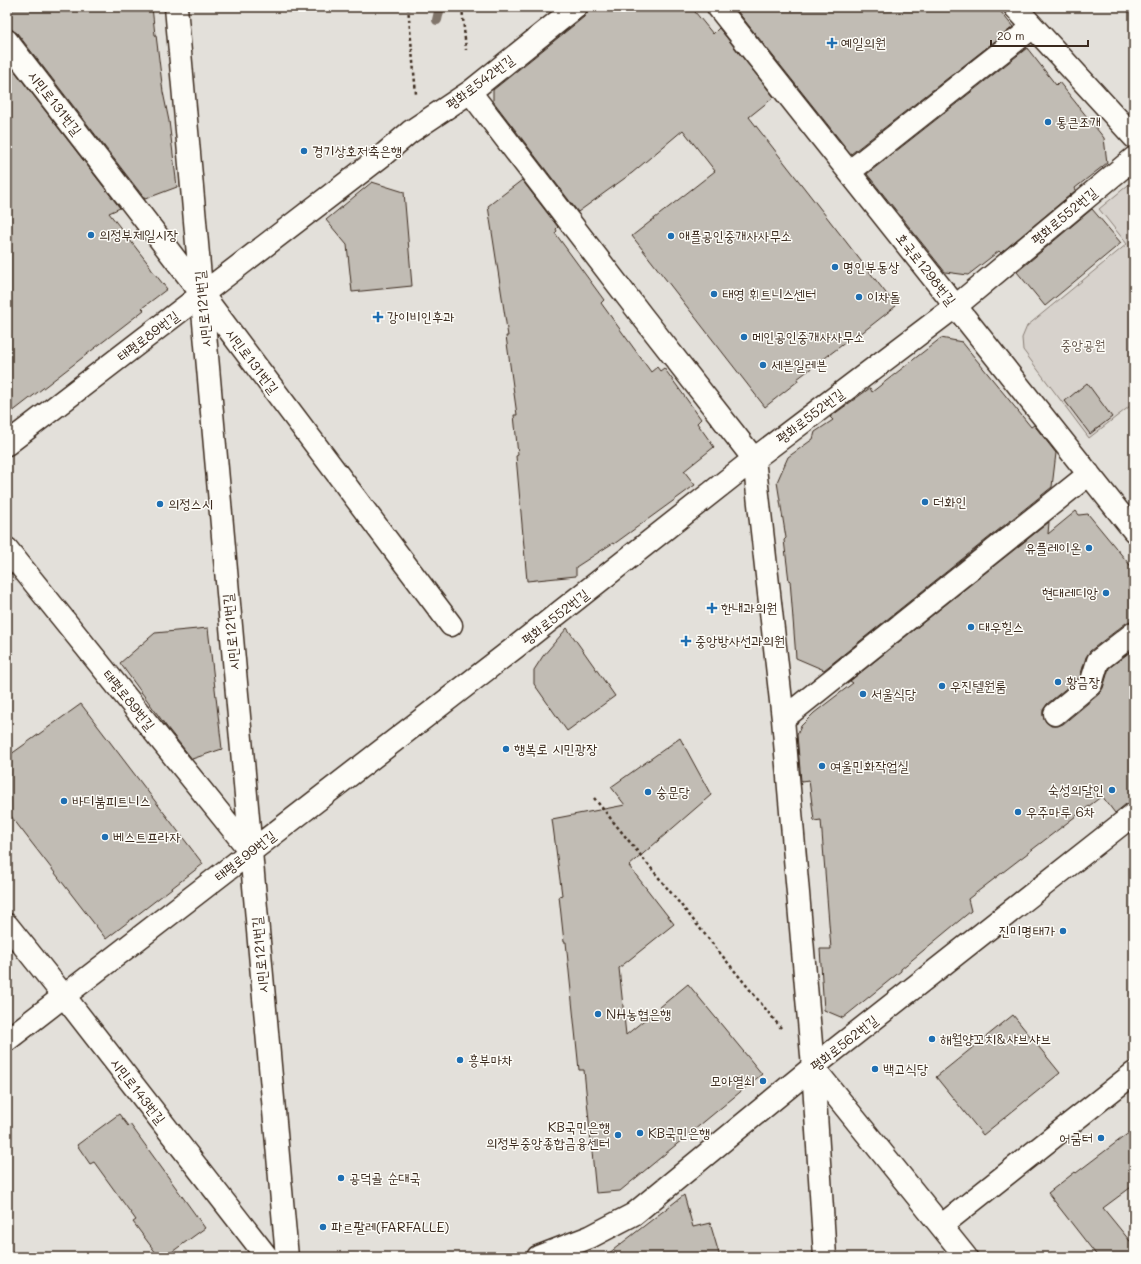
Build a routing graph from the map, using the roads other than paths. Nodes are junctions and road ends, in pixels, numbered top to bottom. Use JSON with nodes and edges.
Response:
{"nodes":[{"id":1,"x":176,"y":7,"type":"edge"},
{"id":2,"x":576,"y":7,"type":"edge"},
{"id":3,"x":718,"y":7,"type":"edge"},
{"id":4,"x":1015,"y":7,"type":"edge"},
{"id":5,"x":1033,"y":27,"type":"junction"},
{"id":6,"x":7,"y":41,"type":"edge"},
{"id":7,"x":470,"y":92,"type":"junction"},
{"id":8,"x":1134,"y":137,"type":"edge"},
{"id":9,"x":383,"y":155,"type":"joint"},
{"id":10,"x":1134,"y":158,"type":"edge"},
{"id":11,"x":849,"y":172,"type":"junction"},
{"id":12,"x":202,"y":294,"type":"junction"},
{"id":13,"x":956,"y":306,"type":"junction"},
{"id":14,"x":7,"y":444,"type":"edge"},
{"id":15,"x":754,"y":459,"type":"junction"},
{"id":16,"x":1089,"y":474,"type":"junction"},
{"id":17,"x":1134,"y":531,"type":"edge"},
{"id":18,"x":7,"y":548,"type":"edge"},
{"id":19,"x":451,"y":625,"type":"dead end"},
{"id":20,"x":1134,"y":632,"type":"edge"},
{"id":21,"x":484,"y":672,"type":"joint"},
{"id":22,"x":1055,"y":714,"type":"dead end"},
{"id":23,"x":784,"y":719,"type":"junction"},
{"id":24,"x":1134,"y":814,"type":"edge"},
{"id":25,"x":251,"y":852,"type":"junction"},
{"id":26,"x":7,"y":926,"type":"edge"},
{"id":27,"x":64,"y":996,"type":"junction"},
{"id":28,"x":7,"y":1040,"type":"edge"},
{"id":29,"x":813,"y":1067,"type":"junction"},
{"id":30,"x":1134,"y":1073,"type":"edge"},
{"id":31,"x":941,"y":1226,"type":"junction"},
{"id":32,"x":541,"y":1256,"type":"edge"},
{"id":33,"x":267,"y":1257,"type":"edge"},
{"id":34,"x":287,"y":1257,"type":"edge"},
{"id":35,"x":825,"y":1257,"type":"edge"},
{"id":36,"x":966,"y":1257,"type":"edge"}],
"edges":[{"from":1,"to":12,"type":"street","name":"시민로121번길"},
{"from":2,"to":7,"type":"street","name":"평화로542번길"},
{"from":3,"to":11,"type":"street","name":"호국로1298번길"},
{"from":4,"to":5,"type":"street"},
{"from":5,"to":8,"type":"street"},
{"from":5,"to":11,"type":"street"},
{"from":6,"to":12,"type":"street","name":"시민로131번길"},
{"from":7,"to":9,"type":"street","name":"평화로542번길"},
{"from":7,"to":15,"type":"street"},
{"from":9,"to":12,"type":"street","name":"태평로89번길"},
{"from":10,"to":13,"type":"street","name":"평화로552번길"},
{"from":11,"to":13,"type":"street","name":"호국로1298번길"},
{"from":12,"to":14,"type":"street","name":"태평로89번길"},
{"from":12,"to":19,"type":"street","name":"시민로131번길"},
{"from":12,"to":25,"type":"street","name":"시민로121번길"},
{"from":13,"to":15,"type":"street","name":"평화로552번길"},
{"from":13,"to":16,"type":"street","name":"호국로1298번길"},
{"from":15,"to":21,"type":"street","name":"평화로552번길"},
{"from":15,"to":23,"type":"street"},
{"from":16,"to":17,"type":"street","name":"호국로1298번길"},
{"from":16,"to":23,"type":"street"},
{"from":18,"to":25,"type":"street","name":"태평로89번길"},
{"from":20,"to":22,"type":"street"},
{"from":21,"to":25,"type":"street","name":"태평로99번길"},
{"from":23,"to":29,"type":"street"},
{"from":24,"to":29,"type":"street","name":"평화로562번길"},
{"from":25,"to":27,"type":"street","name":"태평로99번길"},
{"from":25,"to":34,"type":"street","name":"시민로121번길"},
{"from":26,"to":27,"type":"street","name":"시민로143번길"},
{"from":27,"to":28,"type":"street","name":"태평로99번길"},
{"from":27,"to":33,"type":"street","name":"시민로143번길"},
{"from":29,"to":31,"type":"street"},
{"from":29,"to":32,"type":"street","name":"평화로562번길"},
{"from":29,"to":35,"type":"street"},
{"from":30,"to":31,"type":"street"},
{"from":31,"to":36,"type":"street"}]}
